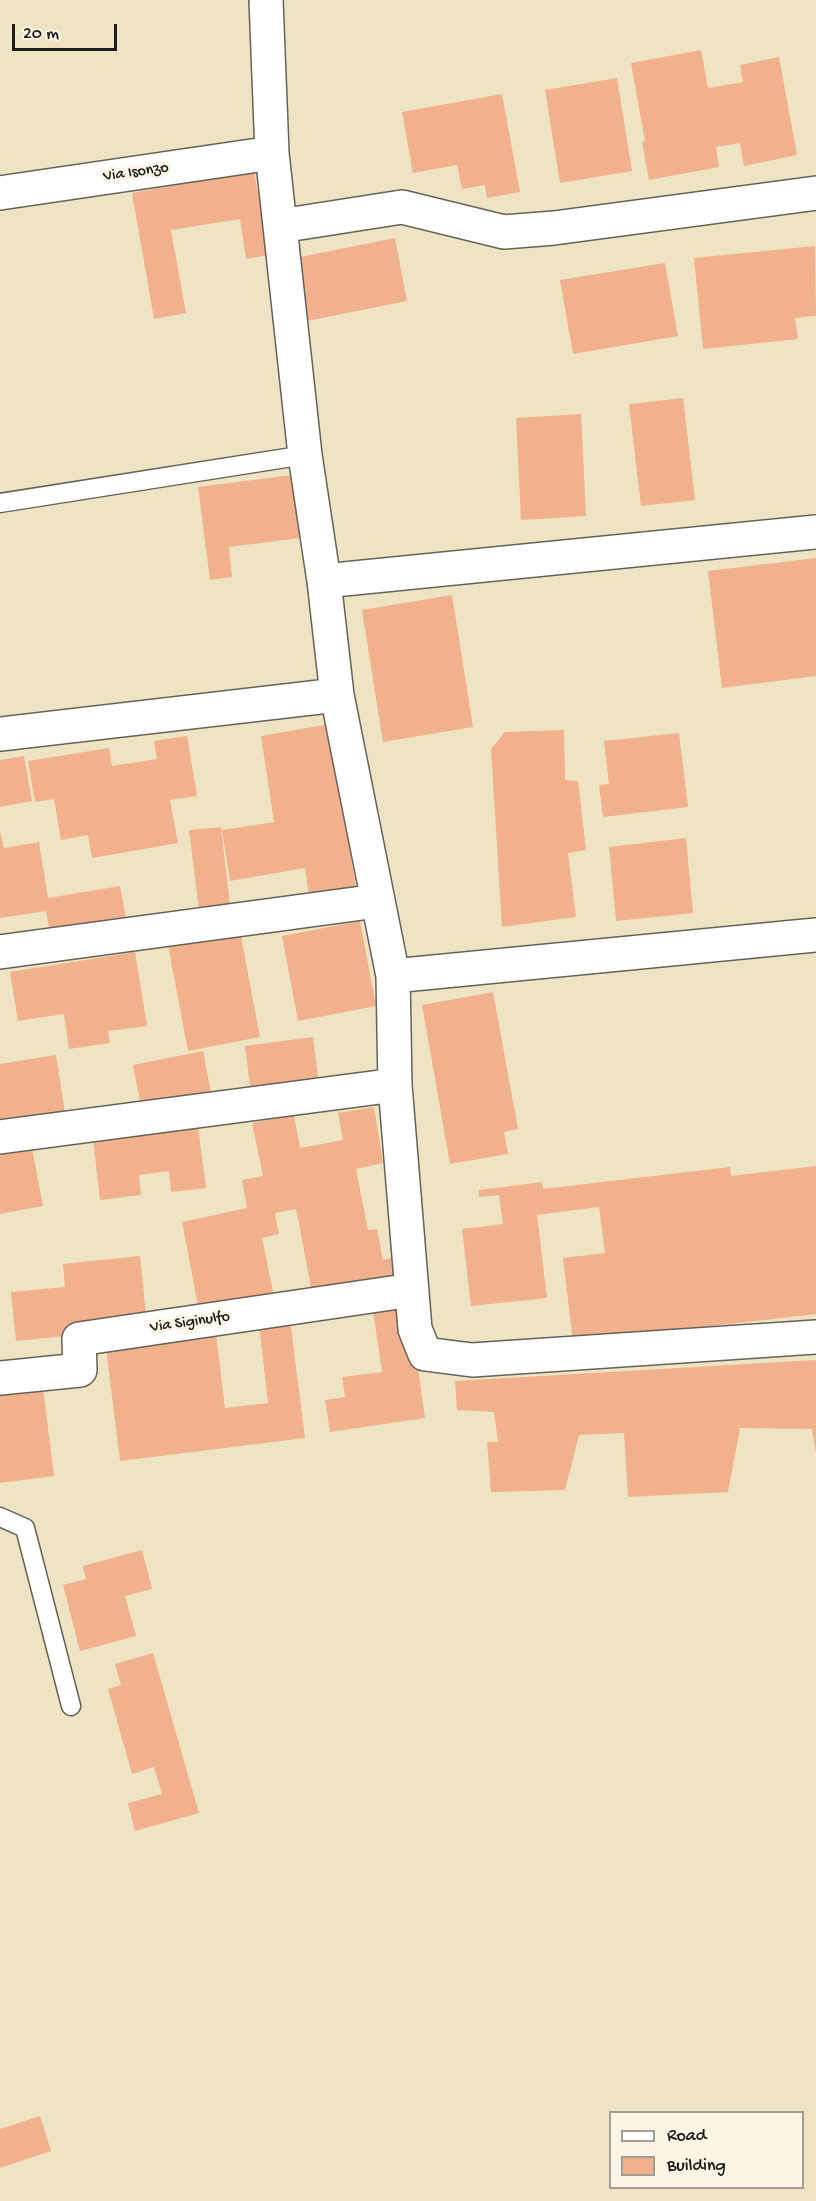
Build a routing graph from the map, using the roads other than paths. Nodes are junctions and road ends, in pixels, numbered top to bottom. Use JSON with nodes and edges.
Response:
{"nodes":[{"id":1,"x":266,"y":0,"type":"edge"},
{"id":2,"x":272,"y":153,"type":"junction"},
{"id":3,"x":0,"y":193,"type":"edge"},
{"id":4,"x":816,"y":193,"type":"edge"},
{"id":5,"x":280,"y":226,"type":"junction"},
{"id":6,"x":305,"y":454,"type":"junction"},
{"id":7,"x":0,"y":503,"type":"edge"},
{"id":8,"x":816,"y":532,"type":"edge"},
{"id":9,"x":324,"y":581,"type":"junction"},
{"id":10,"x":337,"y":695,"type":"junction"},
{"id":11,"x":0,"y":734,"type":"edge"},
{"id":12,"x":377,"y":901,"type":"junction"},
{"id":13,"x":816,"y":935,"type":"edge"},
{"id":14,"x":0,"y":952,"type":"edge"},
{"id":15,"x":393,"y":976,"type":"junction"},
{"id":16,"x":396,"y":1085,"type":"junction"},
{"id":17,"x":0,"y":1137,"type":"edge"},
{"id":18,"x":412,"y":1290,"type":"junction"},
{"id":19,"x":816,"y":1337,"type":"edge"},
{"id":20,"x":0,"y":1378,"type":"edge"},
{"id":21,"x":0,"y":1516,"type":"edge"},
{"id":22,"x":72,"y":1706,"type":"dead end"}],
"edges":[{"from":1,"to":2,"type":"street"},
{"from":2,"to":3,"type":"street","name":"Via Isonzo"},
{"from":2,"to":5,"type":"street"},
{"from":4,"to":5,"type":"street"},
{"from":5,"to":6,"type":"street"},
{"from":6,"to":7,"type":"lane"},
{"from":6,"to":9,"type":"street"},
{"from":8,"to":9,"type":"street"},
{"from":9,"to":10,"type":"street"},
{"from":10,"to":11,"type":"street"},
{"from":10,"to":12,"type":"street"},
{"from":12,"to":14,"type":"street"},
{"from":12,"to":15,"type":"street"},
{"from":13,"to":15,"type":"street"},
{"from":15,"to":16,"type":"street"},
{"from":16,"to":17,"type":"street"},
{"from":16,"to":18,"type":"street"},
{"from":18,"to":19,"type":"street"},
{"from":18,"to":20,"type":"street","name":"Via Siginulfo"},
{"from":21,"to":22,"type":"lane"}]}
